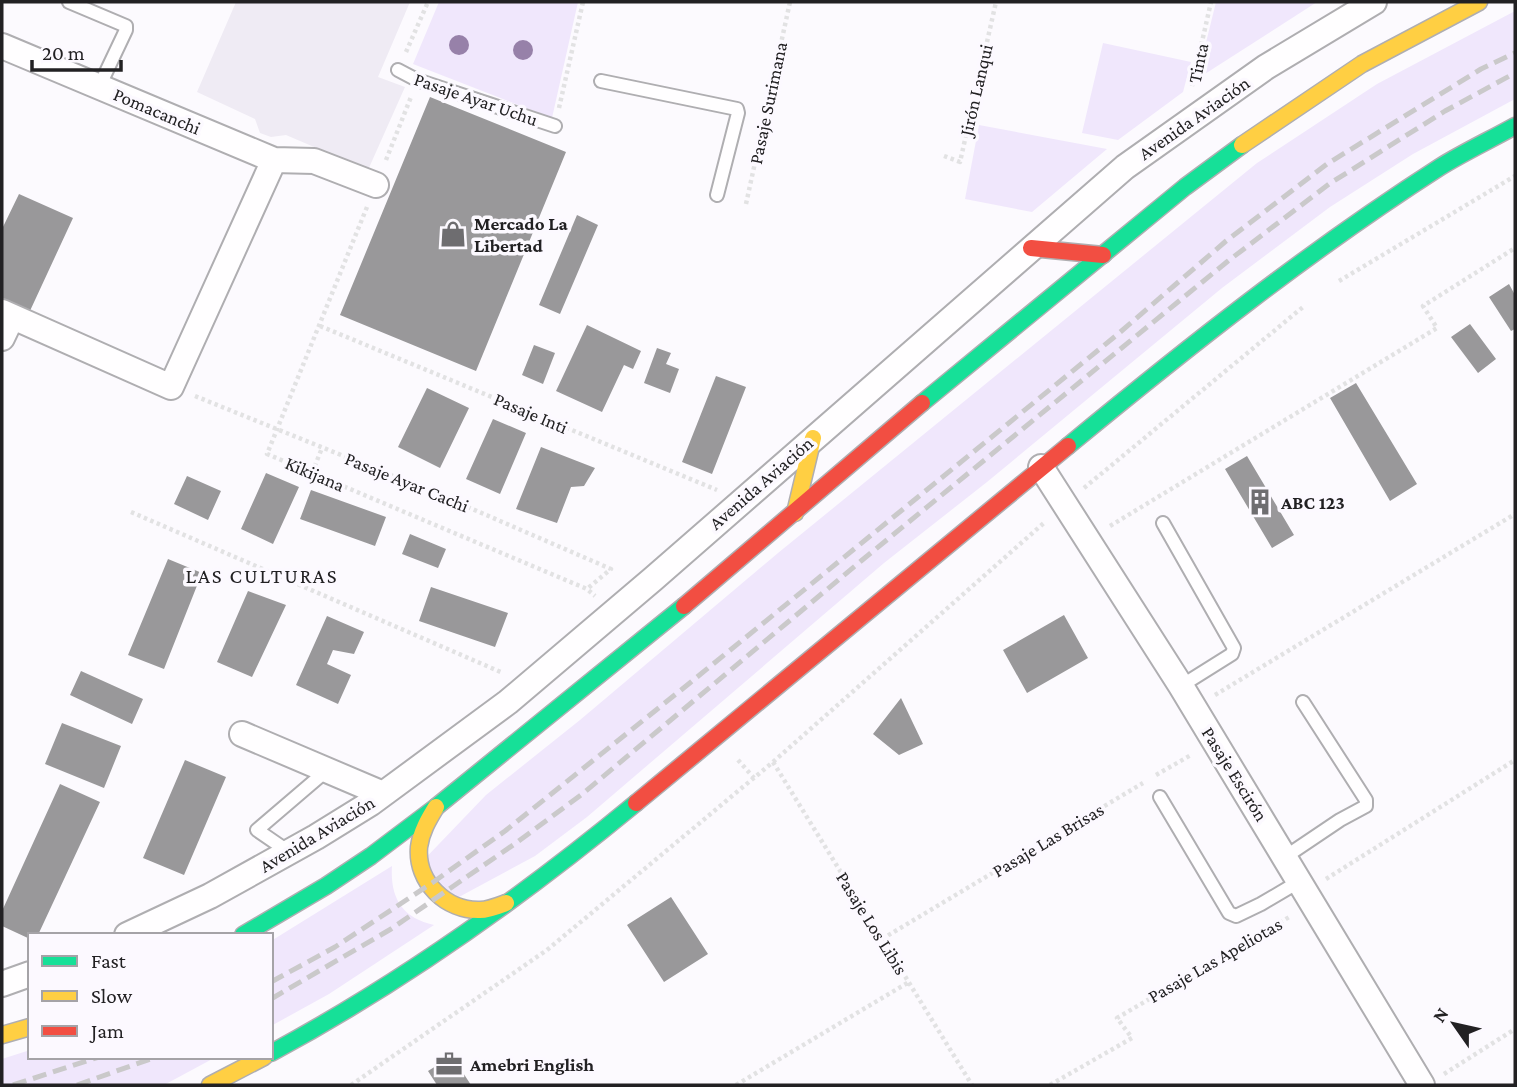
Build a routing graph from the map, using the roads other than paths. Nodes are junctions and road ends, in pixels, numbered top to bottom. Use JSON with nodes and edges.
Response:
{"nodes":[{"id":1,"x":69,"y":2,"type":"edge"},
{"id":2,"x":1374,"y":2,"type":"edge"},
{"id":3,"x":1479,"y":2,"type":"edge"},
{"id":4,"x":2,"y":46,"type":"edge"},
{"id":5,"x":398,"y":70,"type":"road end"},
{"id":6,"x":601,"y":81,"type":"dead end"},
{"id":7,"x":99,"y":87,"type":"junction"},
{"id":8,"x":555,"y":126,"type":"road end"},
{"id":9,"x":1515,"y":126,"type":"edge"},
{"id":10,"x":274,"y":160,"type":"junction"},
{"id":11,"x":376,"y":185,"type":"road end"},
{"id":12,"x":717,"y":195,"type":"dead end"},
{"id":13,"x":1031,"y":248,"type":"junction"},
{"id":14,"x":1103,"y":255,"type":"junction"},
{"id":15,"x":5,"y":323,"type":"edge"},
{"id":16,"x":813,"y":438,"type":"junction"},
{"id":17,"x":1041,"y":467,"type":"junction"},
{"id":18,"x":795,"y":513,"type":"junction"},
{"id":19,"x":1163,"y":523,"type":"dead end"},
{"id":20,"x":1181,"y":686,"type":"junction"},
{"id":21,"x":1303,"y":702,"type":"dead end"},
{"id":22,"x":242,"y":734,"type":"dead end"},
{"id":23,"x":327,"y":771,"type":"junction"},
{"id":24,"x":383,"y":794,"type":"junction"},
{"id":25,"x":1160,"y":797,"type":"dead end"},
{"id":26,"x":436,"y":807,"type":"junction"},
{"id":27,"x":289,"y":852,"type":"junction"},
{"id":28,"x":1285,"y":857,"type":"junction"},
{"id":29,"x":1306,"y":892,"type":"junction"},
{"id":30,"x":509,"y":902,"type":"junction"},
{"id":31,"x":131,"y":933,"type":"edge"},
{"id":32,"x":246,"y":933,"type":"edge"},
{"id":33,"x":28,"y":975,"type":"edge"},
{"id":34,"x":2,"y":984,"type":"edge"},
{"id":35,"x":28,"y":1028,"type":"edge"},
{"id":36,"x":2,"y":1035,"type":"edge"},
{"id":37,"x":273,"y":1052,"type":"edge"},
{"id":38,"x":260,"y":1059,"type":"edge"},
{"id":39,"x":1429,"y":1082,"type":"edge"},
{"id":40,"x":214,"y":1084,"type":"edge"}],
"edges":[{"from":1,"to":7,"type":"lane"},
{"from":2,"to":13,"type":"street","name":"Avenida Aviación"},
{"from":3,"to":14,"type":"main road"},
{"from":4,"to":7,"type":"street","name":"Pomacanchi"},
{"from":5,"to":8,"type":"lane","name":"Pasaje Ayar Uchu"},
{"from":6,"to":12,"type":"lane"},
{"from":7,"to":10,"type":"street","name":"Pomacanchi"},
{"from":9,"to":17,"type":"main road"},
{"from":10,"to":11,"type":"street"},
{"from":10,"to":15,"type":"street"},
{"from":13,"to":14,"type":"main road"},
{"from":13,"to":16,"type":"street","name":"Avenida Aviación"},
{"from":14,"to":18,"type":"main road"},
{"from":16,"to":18,"type":"main road"},
{"from":16,"to":24,"type":"street","name":"Avenida Aviación"},
{"from":17,"to":20,"type":"street","name":"Pasaje Escirón"},
{"from":17,"to":30,"type":"main road"},
{"from":18,"to":26,"type":"main road"},
{"from":19,"to":20,"type":"lane"},
{"from":20,"to":28,"type":"street","name":"Pasaje Escirón"},
{"from":21,"to":28,"type":"lane"},
{"from":22,"to":23,"type":"street"},
{"from":23,"to":24,"type":"street"},
{"from":23,"to":27,"type":"lane"},
{"from":24,"to":27,"type":"street","name":"Avenida Aviación"},
{"from":25,"to":29,"type":"lane"},
{"from":26,"to":30,"type":"main road"},
{"from":26,"to":32,"type":"main road"},
{"from":27,"to":31,"type":"street","name":"Avenida Aviación"},
{"from":28,"to":29,"type":"street","name":"Pasaje Escirón"},
{"from":29,"to":39,"type":"street","name":"Pasaje Escirón"},
{"from":30,"to":37,"type":"main road"},
{"from":33,"to":34,"type":"street"},
{"from":35,"to":36,"type":"main road"},
{"from":38,"to":40,"type":"main road"}]}
